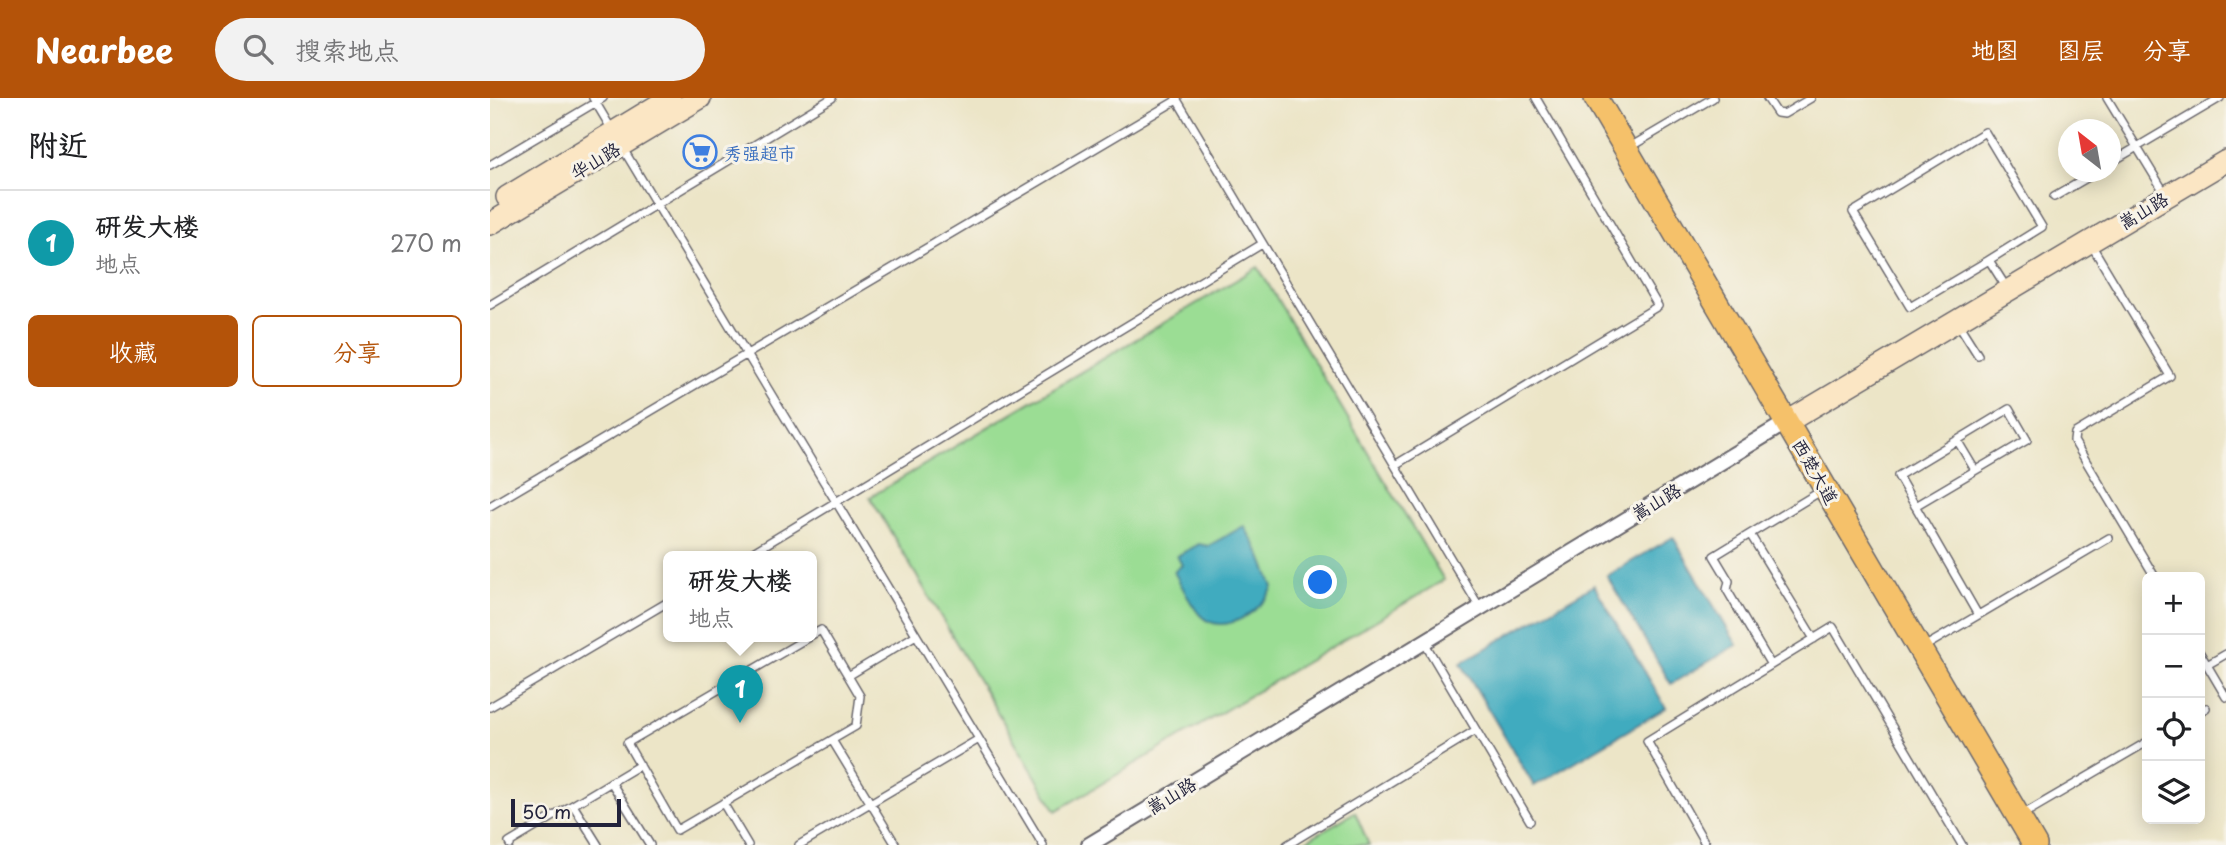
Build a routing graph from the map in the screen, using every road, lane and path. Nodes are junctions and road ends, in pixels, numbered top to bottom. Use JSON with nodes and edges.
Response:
{"nodes":[{"id":1,"x":603,"y":98,"type":"edge"},
{"id":2,"x":670,"y":98,"type":"edge"},
{"id":3,"x":700,"y":98,"type":"edge"},
{"id":4,"x":832,"y":98,"type":"edge"},
{"id":5,"x":1536,"y":98,"type":"edge"},
{"id":6,"x":1596,"y":98,"type":"edge"},
{"id":7,"x":1713,"y":98,"type":"edge"},
{"id":8,"x":1767,"y":98,"type":"edge"},
{"id":9,"x":1811,"y":98,"type":"edge"},
{"id":10,"x":2107,"y":98,"type":"edge"},
{"id":11,"x":2220,"y":98,"type":"edge"},
{"id":12,"x":1177,"y":99,"type":"edge"},
{"id":13,"x":594,"y":100,"type":"edge"},
{"id":14,"x":617,"y":138,"type":"junction"},
{"id":15,"x":2137,"y":147,"type":"junction"},
{"id":16,"x":1626,"y":149,"type":"junction"},
{"id":17,"x":2121,"y":156,"type":"edge"},
{"id":18,"x":2226,"y":161,"type":"edge"},
{"id":19,"x":490,"y":165,"type":"edge"},
{"id":20,"x":2080,"y":182,"type":"edge"},
{"id":21,"x":2167,"y":196,"type":"junction"},
{"id":22,"x":2054,"y":197,"type":"dead end"},
{"id":23,"x":657,"y":205,"type":"junction"},
{"id":24,"x":490,"y":207,"type":"edge"},
{"id":25,"x":490,"y":224,"type":"edge"},
{"id":26,"x":2090,"y":242,"type":"junction"},
{"id":27,"x":1262,"y":244,"type":"junction"},
{"id":28,"x":1989,"y":260,"type":"junction"},
{"id":29,"x":2008,"y":290,"type":"junction"},
{"id":30,"x":490,"y":305,"type":"edge"},
{"id":31,"x":1956,"y":321,"type":"junction"},
{"id":32,"x":747,"y":354,"type":"junction"},
{"id":33,"x":1978,"y":355,"type":"dead end"},
{"id":34,"x":1787,"y":422,"type":"junction"},
{"id":35,"x":1957,"y":440,"type":"junction"},
{"id":36,"x":1395,"y":465,"type":"junction"},
{"id":37,"x":1975,"y":470,"type":"junction"},
{"id":38,"x":1826,"y":489,"type":"junction"},
{"id":39,"x":836,"y":503,"type":"junction"},
{"id":40,"x":490,"y":506,"type":"edge"},
{"id":41,"x":1915,"y":506,"type":"junction"},
{"id":42,"x":1750,"y":534,"type":"junction"},
{"id":43,"x":2109,"y":538,"type":"dead end"},
{"id":44,"x":755,"y":551,"type":"edge"},
{"id":45,"x":2152,"y":572,"type":"edge"},
{"id":46,"x":663,"y":605,"type":"edge"},
{"id":47,"x":1480,"y":608,"type":"junction"},
{"id":48,"x":1978,"y":615,"type":"junction"},
{"id":49,"x":817,"y":632,"type":"edge"},
{"id":50,"x":916,"y":635,"type":"junction"},
{"id":51,"x":1814,"y":639,"type":"junction"},
{"id":52,"x":800,"y":642,"type":"edge"},
{"id":53,"x":1424,"y":642,"type":"junction"},
{"id":54,"x":1920,"y":650,"type":"junction"},
{"id":55,"x":2226,"y":654,"type":"edge"},
{"id":56,"x":2205,"y":662,"type":"edge"},
{"id":57,"x":1771,"y":665,"type":"junction"},
{"id":58,"x":2207,"y":665,"type":"junction"},
{"id":59,"x":848,"y":676,"type":"junction"},
{"id":60,"x":2226,"y":697,"type":"edge"},
{"id":61,"x":490,"y":708,"type":"edge"},
{"id":62,"x":1476,"y":730,"type":"junction"},
{"id":63,"x":979,"y":738,"type":"junction"},
{"id":64,"x":832,"y":740,"type":"junction"},
{"id":65,"x":2142,"y":745,"type":"edge"},
{"id":66,"x":640,"y":765,"type":"junction"},
{"id":67,"x":611,"y":782,"type":"junction"},
{"id":68,"x":723,"y":803,"type":"junction"},
{"id":69,"x":870,"y":803,"type":"junction"},
{"id":70,"x":573,"y":805,"type":"junction"},
{"id":71,"x":2018,"y":817,"type":"junction"},
{"id":72,"x":1530,"y":821,"type":"dead end"},
{"id":73,"x":510,"y":845,"type":"edge"},
{"id":74,"x":598,"y":845,"type":"edge"},
{"id":75,"x":650,"y":845,"type":"edge"},
{"id":76,"x":748,"y":845,"type":"edge"},
{"id":77,"x":799,"y":845,"type":"edge"},
{"id":78,"x":896,"y":845,"type":"edge"},
{"id":79,"x":1043,"y":845,"type":"edge"},
{"id":80,"x":1089,"y":845,"type":"edge"},
{"id":81,"x":1287,"y":845,"type":"edge"},
{"id":82,"x":1706,"y":845,"type":"edge"},
{"id":83,"x":1962,"y":845,"type":"edge"},
{"id":84,"x":2035,"y":845,"type":"edge"}],
"edges":[{"from":1,"to":13,"type":"lane"},
{"from":2,"to":14,"type":"street","name":"华山路"},
{"from":3,"to":14,"type":"street","name":"华山路"},
{"from":4,"to":23,"type":"lane"},
{"from":5,"to":36,"type":"lane"},
{"from":6,"to":16,"type":"main road","name":"西楚大道"},
{"from":7,"to":16,"type":"lane"},
{"from":8,"to":9,"type":"lane"},
{"from":10,"to":15,"type":"lane"},
{"from":11,"to":15,"type":"lane"},
{"from":12,"to":27,"type":"lane"},
{"from":12,"to":32,"type":"lane"},
{"from":13,"to":14,"type":"lane"},
{"from":13,"to":19,"type":"lane"},
{"from":14,"to":23,"type":"lane"},
{"from":14,"to":24,"type":"street","name":"华山路"},
{"from":14,"to":25,"type":"street","name":"华山路"},
{"from":15,"to":17,"type":"lane"},
{"from":15,"to":21,"type":"lane"},
{"from":16,"to":34,"type":"main road","name":"西楚大道"},
{"from":18,"to":21,"type":"street","name":"嵩山路"},
{"from":20,"to":22,"type":"lane"},
{"from":21,"to":26,"type":"street","name":"嵩山路"},
{"from":23,"to":30,"type":"lane"},
{"from":23,"to":32,"type":"lane"},
{"from":26,"to":29,"type":"street","name":"嵩山路"},
{"from":26,"to":45,"type":"lane"},
{"from":27,"to":36,"type":"lane"},
{"from":27,"to":39,"type":"lane"},
{"from":28,"to":28,"type":"lane"},
{"from":28,"to":29,"type":"lane"},
{"from":29,"to":31,"type":"street","name":"嵩山路"},
{"from":31,"to":33,"type":"lane"},
{"from":31,"to":34,"type":"street","name":"嵩山路"},
{"from":32,"to":39,"type":"lane"},
{"from":32,"to":40,"type":"lane"},
{"from":34,"to":38,"type":"main road","name":"西楚大道"},
{"from":34,"to":47,"type":"street","name":"嵩山路"},
{"from":35,"to":37,"type":"lane"},
{"from":35,"to":37,"type":"lane"},
{"from":35,"to":41,"type":"lane"},
{"from":36,"to":47,"type":"lane"},
{"from":37,"to":41,"type":"lane"},
{"from":38,"to":42,"type":"lane"},
{"from":38,"to":54,"type":"main road","name":"西楚大道"},
{"from":39,"to":44,"type":"lane"},
{"from":39,"to":50,"type":"lane"},
{"from":41,"to":48,"type":"lane"},
{"from":42,"to":51,"type":"lane"},
{"from":42,"to":57,"type":"lane"},
{"from":43,"to":48,"type":"lane"},
{"from":46,"to":61,"type":"lane"},
{"from":47,"to":53,"type":"street","name":"嵩山路"},
{"from":48,"to":54,"type":"lane"},
{"from":49,"to":59,"type":"lane"},
{"from":50,"to":59,"type":"lane"},
{"from":50,"to":63,"type":"lane"},
{"from":51,"to":57,"type":"lane"},
{"from":51,"to":83,"type":"lane"},
{"from":52,"to":66,"type":"lane"},
{"from":53,"to":62,"type":"lane"},
{"from":53,"to":80,"type":"street","name":"嵩山路"},
{"from":54,"to":71,"type":"main road","name":"西楚大道"},
{"from":55,"to":58,"type":"lane"},
{"from":56,"to":58,"type":"lane"},
{"from":57,"to":82,"type":"lane"},
{"from":58,"to":60,"type":"lane"},
{"from":59,"to":64,"type":"lane"},
{"from":62,"to":72,"type":"lane"},
{"from":62,"to":81,"type":"lane"},
{"from":63,"to":69,"type":"lane"},
{"from":63,"to":79,"type":"lane"},
{"from":64,"to":68,"type":"lane"},
{"from":64,"to":69,"type":"lane"},
{"from":65,"to":71,"type":"lane"},
{"from":66,"to":67,"type":"lane"},
{"from":66,"to":68,"type":"lane"},
{"from":67,"to":70,"type":"lane"},
{"from":67,"to":75,"type":"lane"},
{"from":68,"to":76,"type":"lane"},
{"from":69,"to":77,"type":"lane"},
{"from":69,"to":78,"type":"lane"},
{"from":70,"to":73,"type":"lane"},
{"from":70,"to":74,"type":"lane"},
{"from":71,"to":84,"type":"main road","name":"西楚大道"}]}
